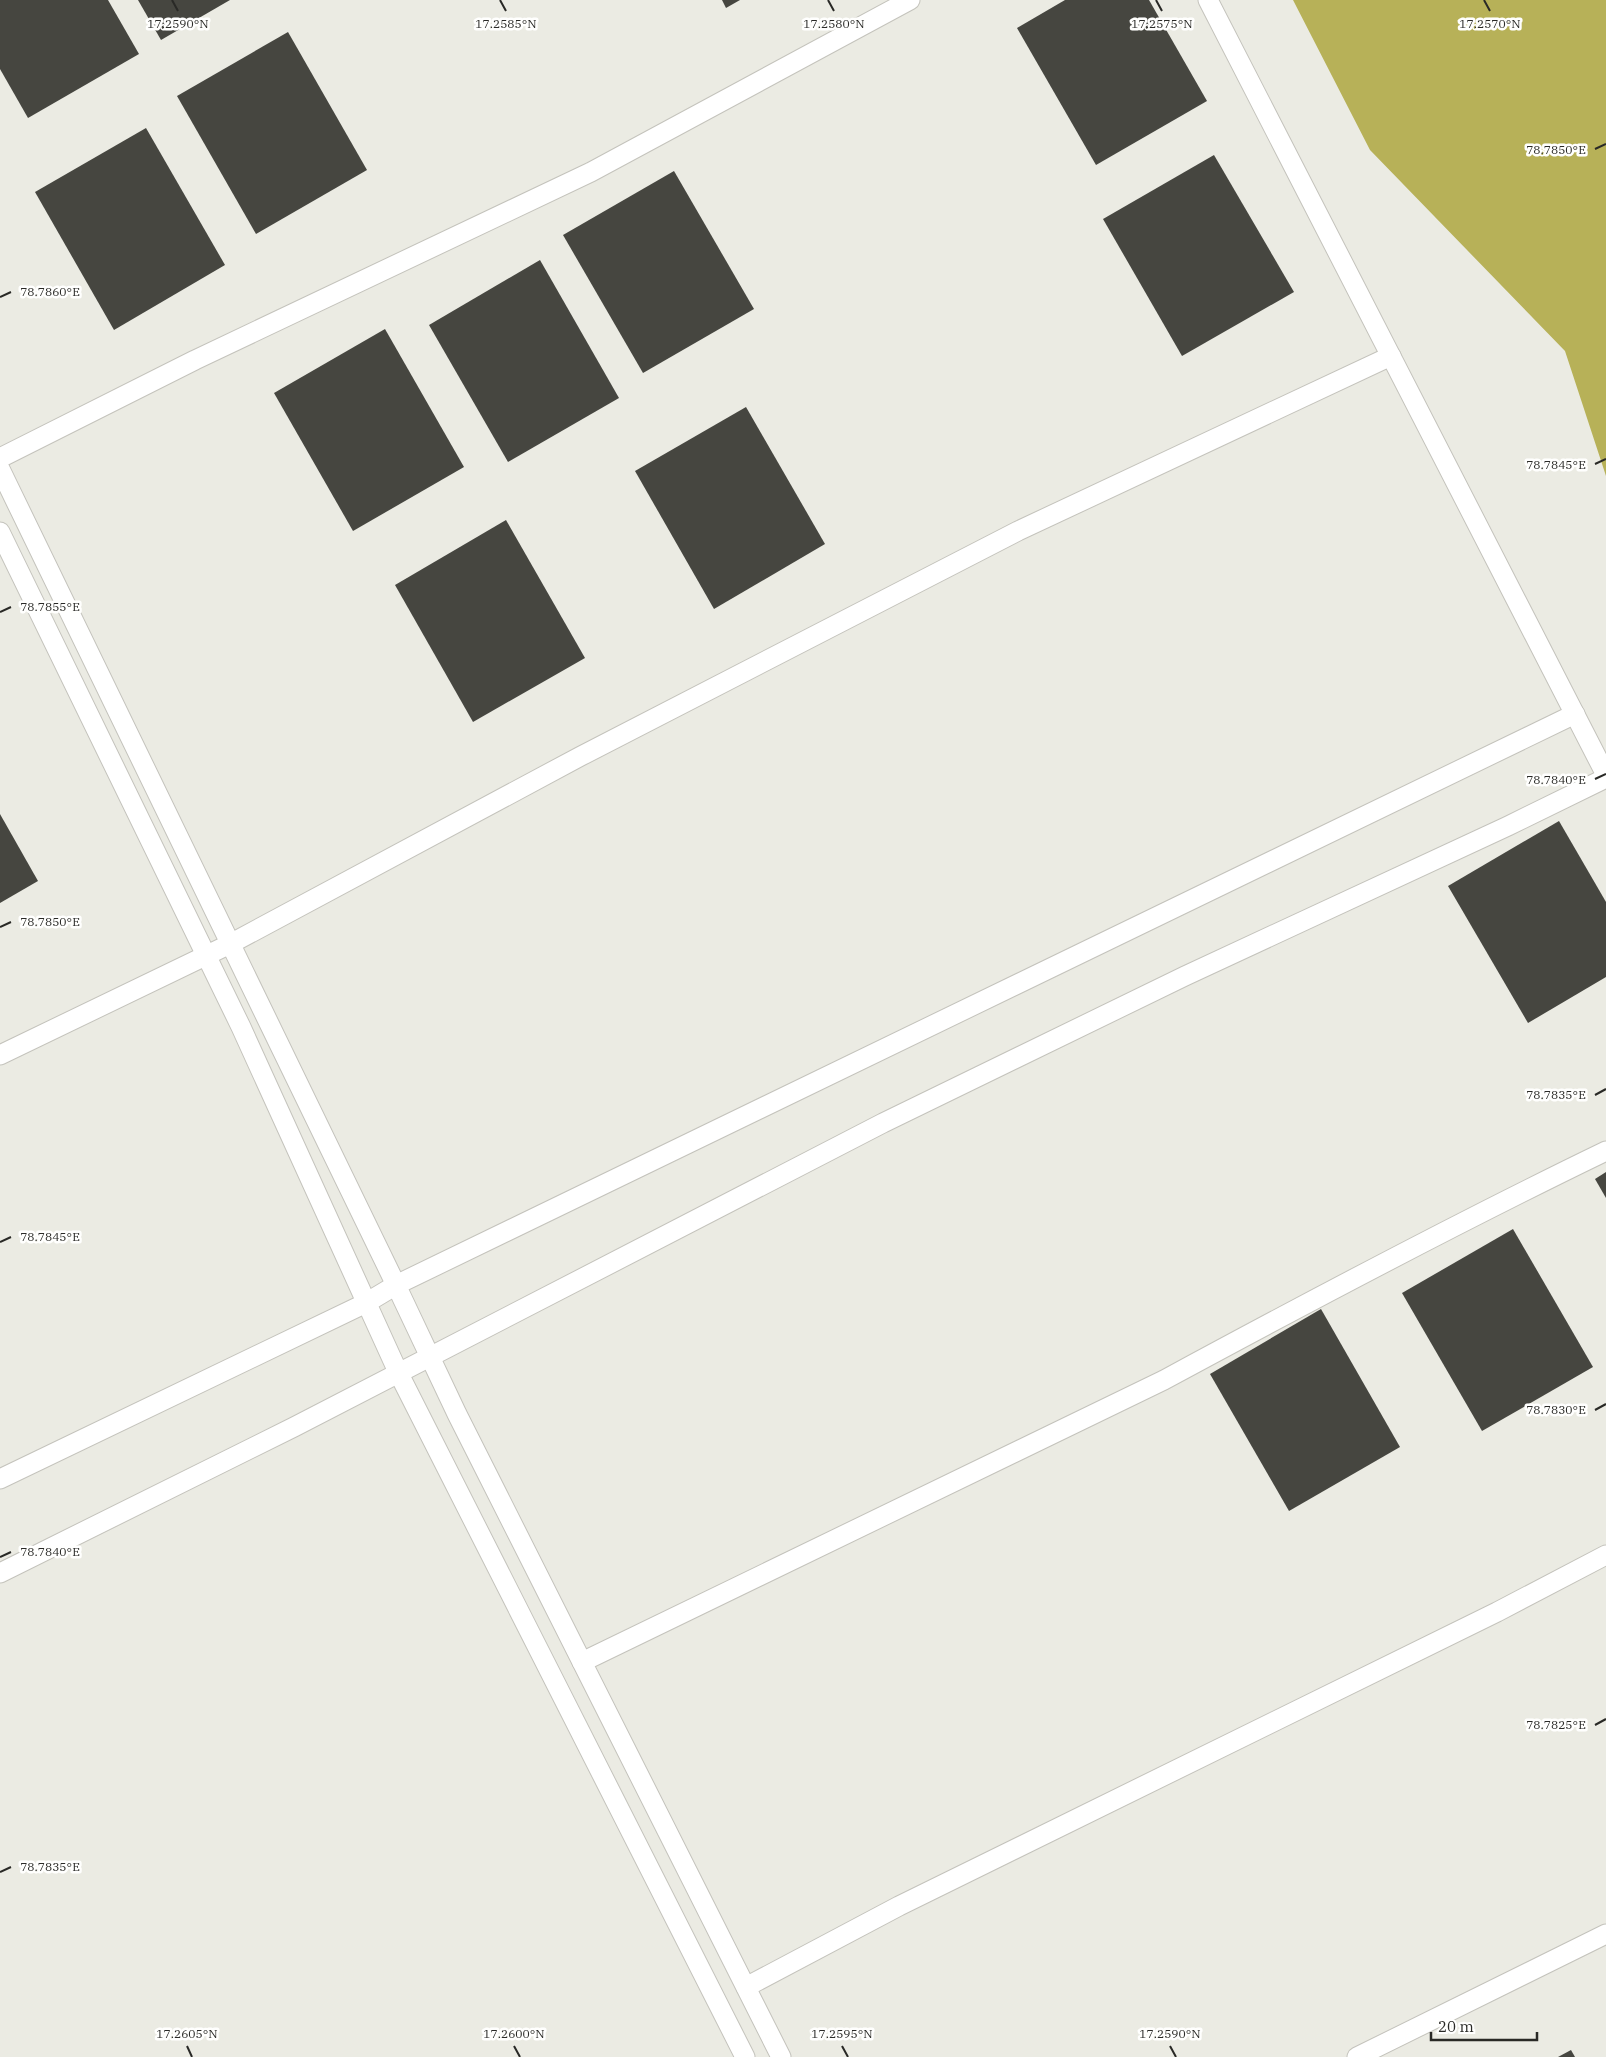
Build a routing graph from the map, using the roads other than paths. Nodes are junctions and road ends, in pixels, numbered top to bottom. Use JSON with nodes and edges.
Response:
{"nodes":[{"id":1,"x":910,"y":0,"type":"edge"},
{"id":2,"x":1208,"y":0,"type":"edge"},
{"id":3,"x":1391,"y":356,"type":"junction"},
{"id":4,"x":0,"y":458,"type":"edge"},
{"id":5,"x":0,"y":469,"type":"edge"},
{"id":6,"x":0,"y":532,"type":"edge"},
{"id":7,"x":1575,"y":714,"type":"junction"},
{"id":8,"x":1606,"y":776,"type":"edge"},
{"id":9,"x":230,"y":944,"type":"junction"},
{"id":10,"x":206,"y":955,"type":"junction"},
{"id":11,"x":0,"y":1055,"type":"edge"},
{"id":12,"x":1606,"y":1151,"type":"edge"},
{"id":13,"x":396,"y":1285,"type":"junction"},
{"id":14,"x":366,"y":1303,"type":"junction"},
{"id":15,"x":430,"y":1355,"type":"junction"},
{"id":16,"x":398,"y":1372,"type":"junction"},
{"id":17,"x":0,"y":1479,"type":"edge"},
{"id":18,"x":1606,"y":1555,"type":"edge"},
{"id":19,"x":0,"y":1573,"type":"edge"},
{"id":20,"x":582,"y":1662,"type":"junction"},
{"id":21,"x":1606,"y":1934,"type":"edge"},
{"id":22,"x":746,"y":1987,"type":"junction"},
{"id":23,"x":745,"y":2057,"type":"edge"},
{"id":24,"x":781,"y":2057,"type":"edge"},
{"id":25,"x":1357,"y":2057,"type":"edge"}],
"edges":[{"from":1,"to":4,"type":"lane"},
{"from":2,"to":3,"type":"lane"},
{"from":3,"to":7,"type":"lane"},
{"from":3,"to":9,"type":"lane"},
{"from":5,"to":9,"type":"lane"},
{"from":6,"to":10,"type":"lane"},
{"from":7,"to":8,"type":"lane"},
{"from":7,"to":13,"type":"lane"},
{"from":8,"to":15,"type":"lane"},
{"from":9,"to":10,"type":"lane"},
{"from":9,"to":13,"type":"lane"},
{"from":10,"to":11,"type":"lane"},
{"from":10,"to":14,"type":"lane"},
{"from":12,"to":20,"type":"lane"},
{"from":13,"to":14,"type":"lane"},
{"from":13,"to":15,"type":"lane"},
{"from":14,"to":16,"type":"lane"},
{"from":14,"to":17,"type":"lane"},
{"from":15,"to":16,"type":"lane"},
{"from":15,"to":20,"type":"lane"},
{"from":16,"to":19,"type":"lane"},
{"from":16,"to":23,"type":"lane"},
{"from":18,"to":22,"type":"lane"},
{"from":20,"to":22,"type":"lane"},
{"from":21,"to":25,"type":"lane"},
{"from":22,"to":24,"type":"lane"}]}
